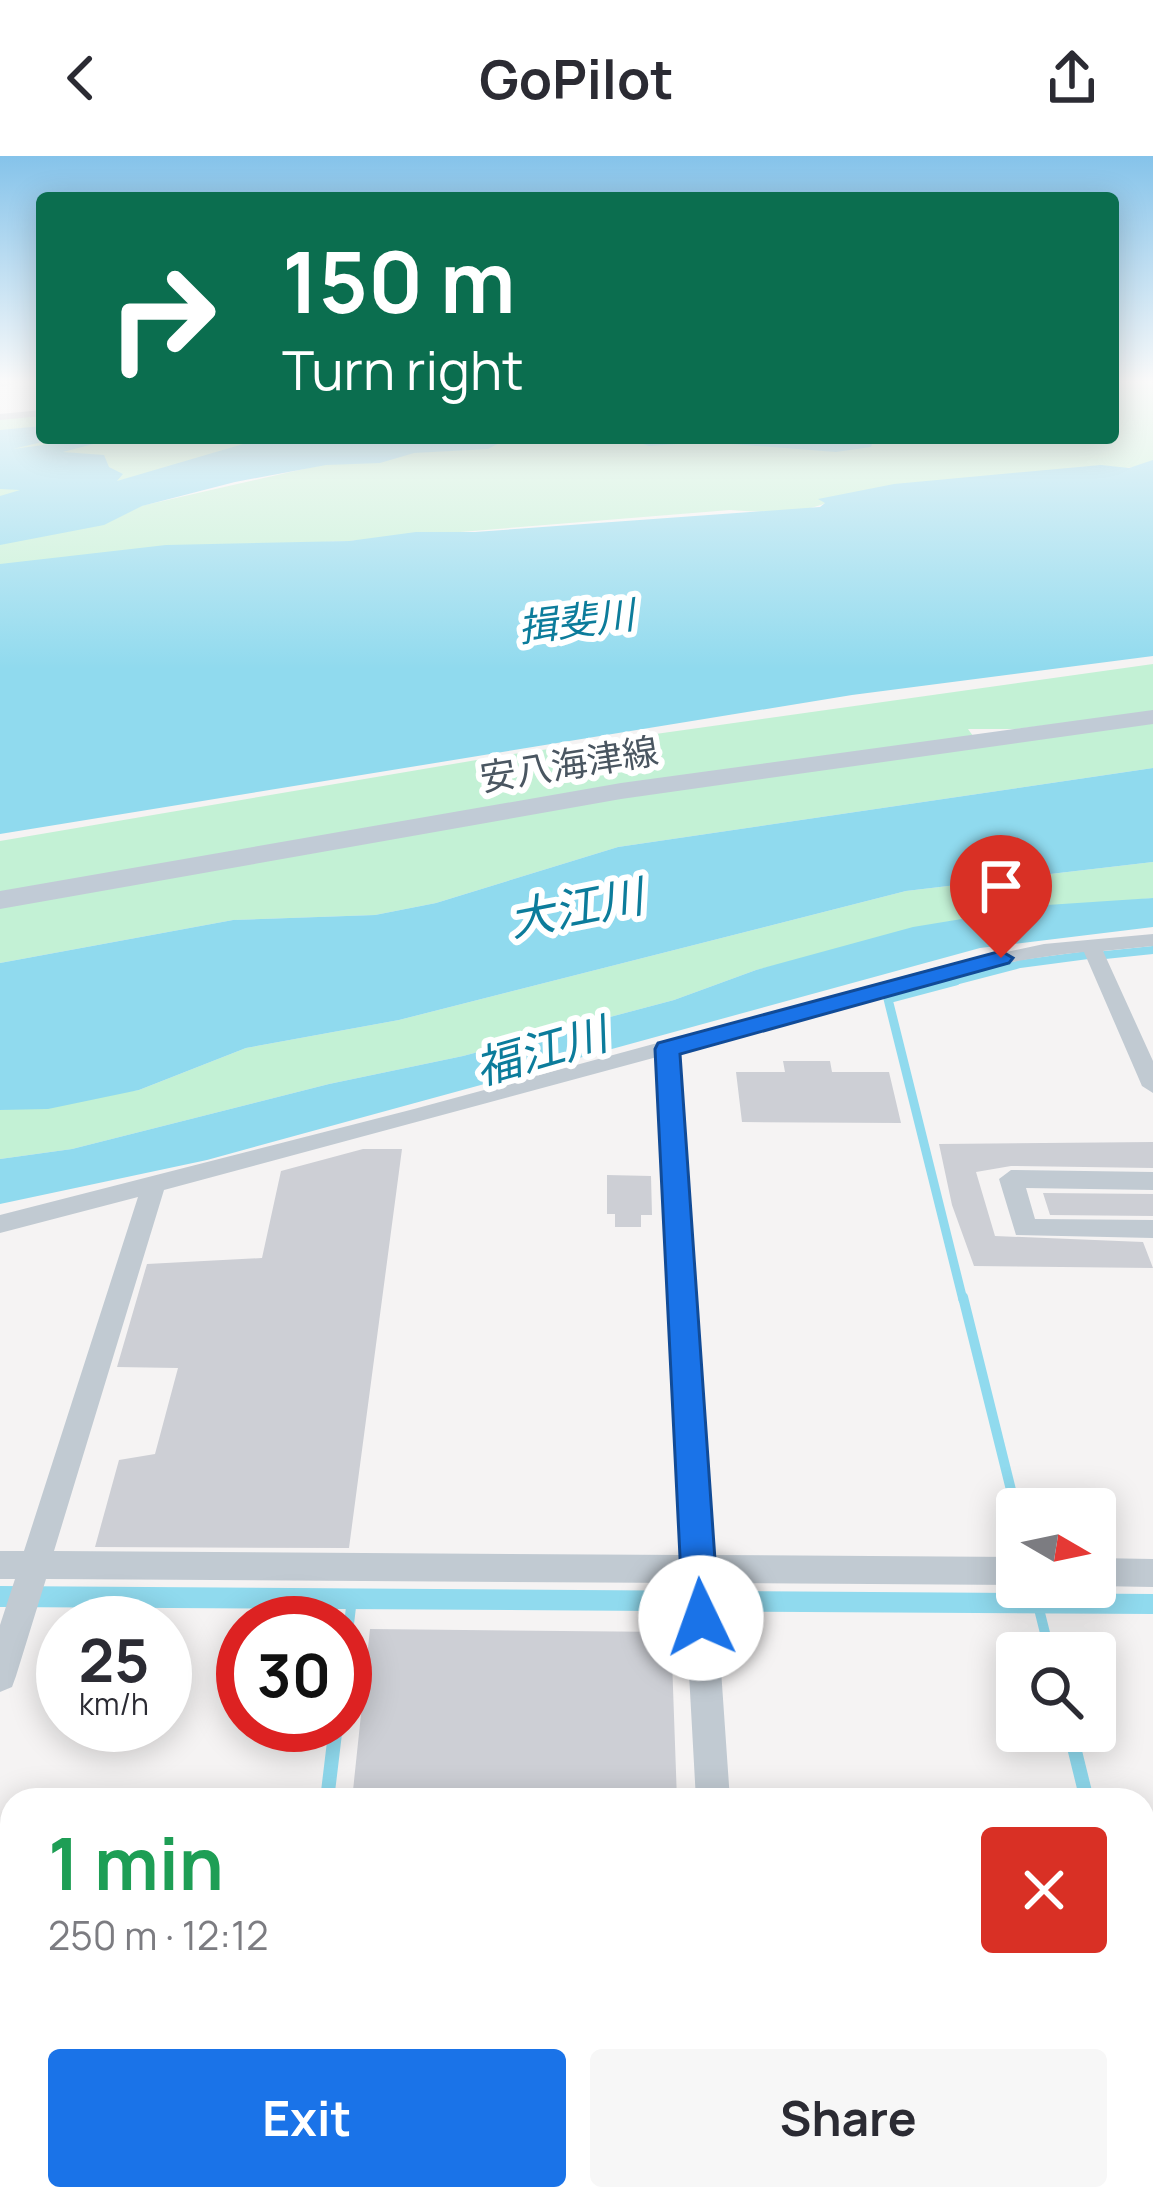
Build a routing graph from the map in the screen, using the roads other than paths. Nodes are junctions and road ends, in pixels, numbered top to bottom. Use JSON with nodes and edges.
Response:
{"nodes":[{"id":1,"x":1153,"y":717,"type":"edge"},
{"id":2,"x":0,"y":900,"type":"edge"},
{"id":3,"x":1153,"y":940,"type":"edge"},
{"id":4,"x":1091,"y":945,"type":"junction"},
{"id":5,"x":667,"y":1049,"type":"junction"},
{"id":6,"x":1153,"y":1086,"type":"edge"},
{"id":7,"x":1153,"y":1181,"type":"edge"},
{"id":8,"x":154,"y":1185,"type":"junction"},
{"id":9,"x":0,"y":1224,"type":"edge"},
{"id":10,"x":1153,"y":1229,"type":"edge"},
{"id":11,"x":0,"y":1565,"type":"edge"},
{"id":12,"x":996,"y":1572,"type":"edge"},
{"id":13,"x":1116,"y":1572,"type":"edge"},
{"id":14,"x":1153,"y":1573,"type":"edge"},
{"id":15,"x":29,"y":1585,"type":"junction"},
{"id":16,"x":700,"y":1590,"type":"junction"},
{"id":17,"x":0,"y":1676,"type":"edge"},
{"id":18,"x":712,"y":1788,"type":"edge"}],
"edges":[{"from":1,"to":2,"type":"main road","name":"安八海津線"},
{"from":3,"to":4,"type":"street"},
{"from":4,"to":5,"type":"street"},
{"from":4,"to":6,"type":"street"},
{"from":5,"to":8,"type":"street"},
{"from":5,"to":16,"type":"street"},
{"from":7,"to":10,"type":"street"},
{"from":8,"to":9,"type":"street"},
{"from":8,"to":15,"type":"street"},
{"from":11,"to":15,"type":"street"},
{"from":12,"to":16,"type":"street"},
{"from":13,"to":14,"type":"street"},
{"from":15,"to":16,"type":"street"},
{"from":15,"to":17,"type":"street"},
{"from":16,"to":18,"type":"street"}]}
